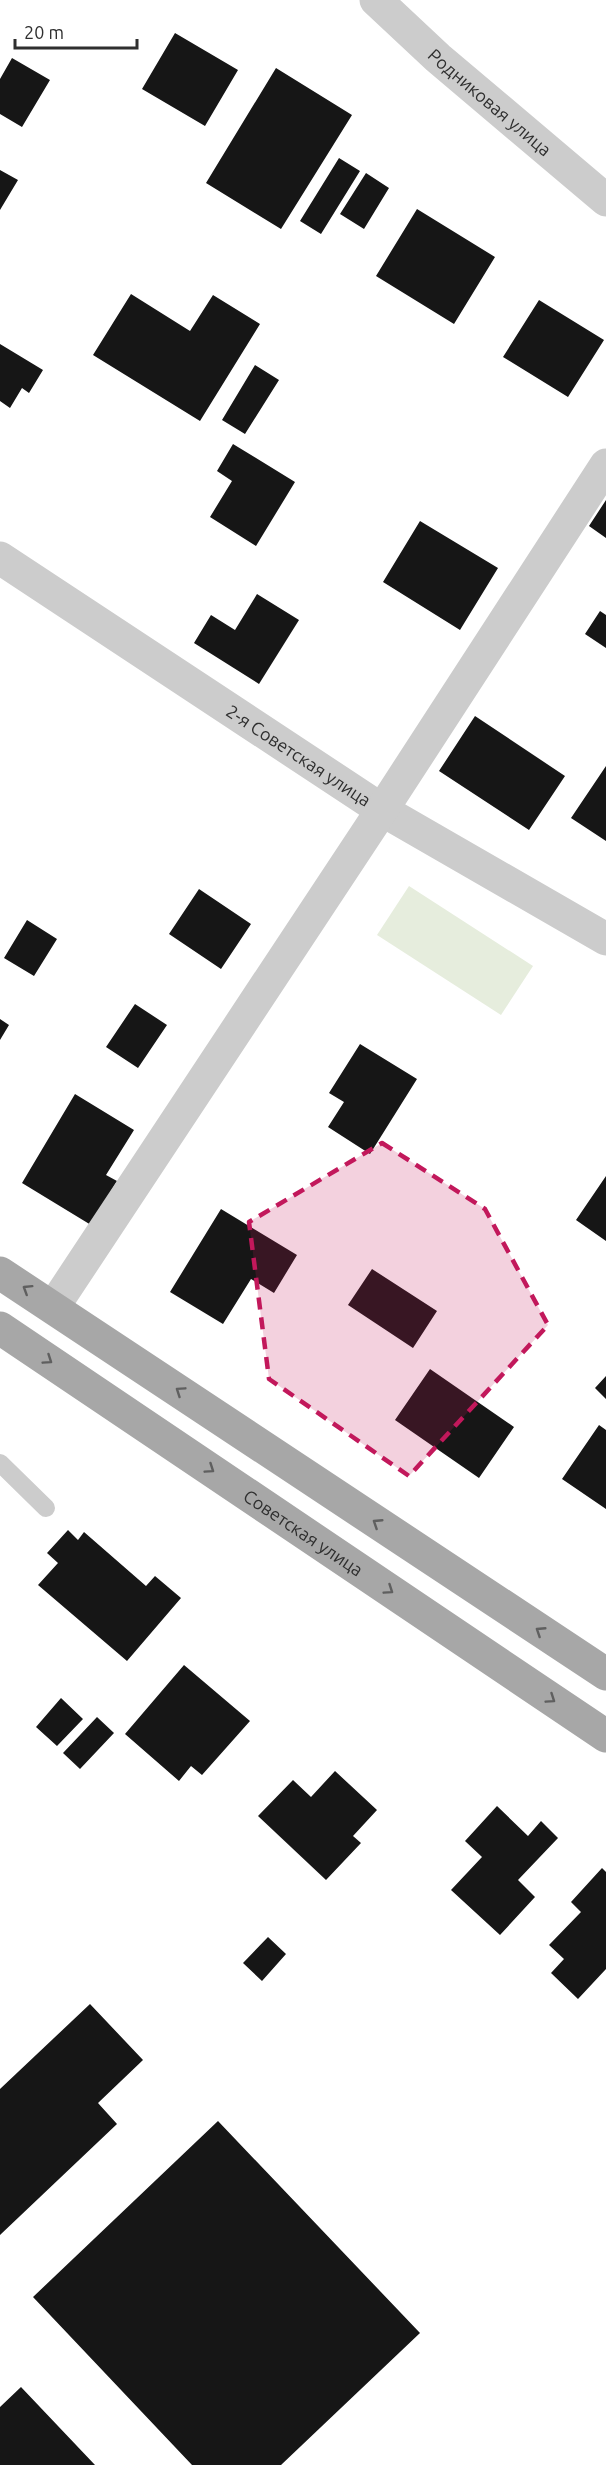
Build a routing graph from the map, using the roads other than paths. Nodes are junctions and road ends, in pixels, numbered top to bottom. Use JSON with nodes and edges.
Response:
{"nodes":[{"id":1,"x":376,"y":0,"type":"edge"},
{"id":2,"x":606,"y":200,"type":"edge"},
{"id":3,"x":606,"y":465,"type":"edge"},
{"id":4,"x":0,"y":558,"type":"edge"},
{"id":5,"x":382,"y":810,"type":"junction"},
{"id":6,"x":606,"y":939,"type":"edge"},
{"id":7,"x":0,"y":1273,"type":"edge"},
{"id":8,"x":54,"y":1306,"type":"junction"},
{"id":9,"x":0,"y":1328,"type":"edge"},
{"id":10,"x":0,"y":1463,"type":"edge"},
{"id":11,"x":46,"y":1508,"type":"dead end"},
{"id":12,"x":606,"y":1674,"type":"edge"},
{"id":13,"x":606,"y":1736,"type":"edge"}],
"edges":[{"from":1,"to":2,"type":"street","name":"Родниковая улица"},
{"from":3,"to":5,"type":"street"},
{"from":4,"to":5,"type":"street","name":"2-я Советская улица"},
{"from":5,"to":6,"type":"street","name":"2-я Советская улица"},
{"from":5,"to":8,"type":"street"},
{"from":8,"to":7,"type":"main road","one_way":true},
{"from":12,"to":8,"type":"main road","one_way":true},
{"from":9,"to":13,"type":"main road","name":"Советская улица","one_way":true},
{"from":10,"to":11,"type":"lane"}]}
